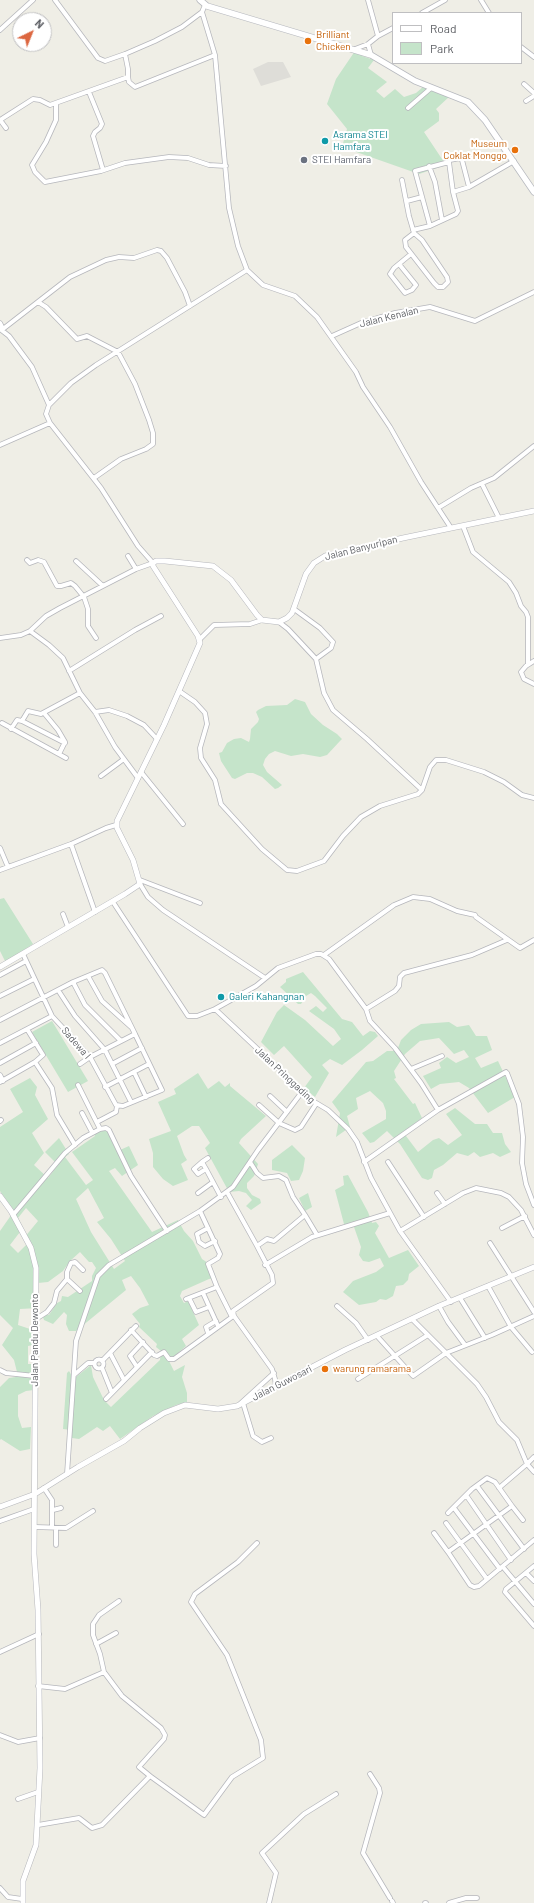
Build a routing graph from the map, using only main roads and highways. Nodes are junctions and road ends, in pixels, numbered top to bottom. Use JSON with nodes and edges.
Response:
{"nodes":[{"id":1,"x":200,"y":0,"type":"edge"},
{"id":2,"x":534,"y":192,"type":"edge"}],
"edges":[{"from":1,"to":2,"type":"main road"}]}
